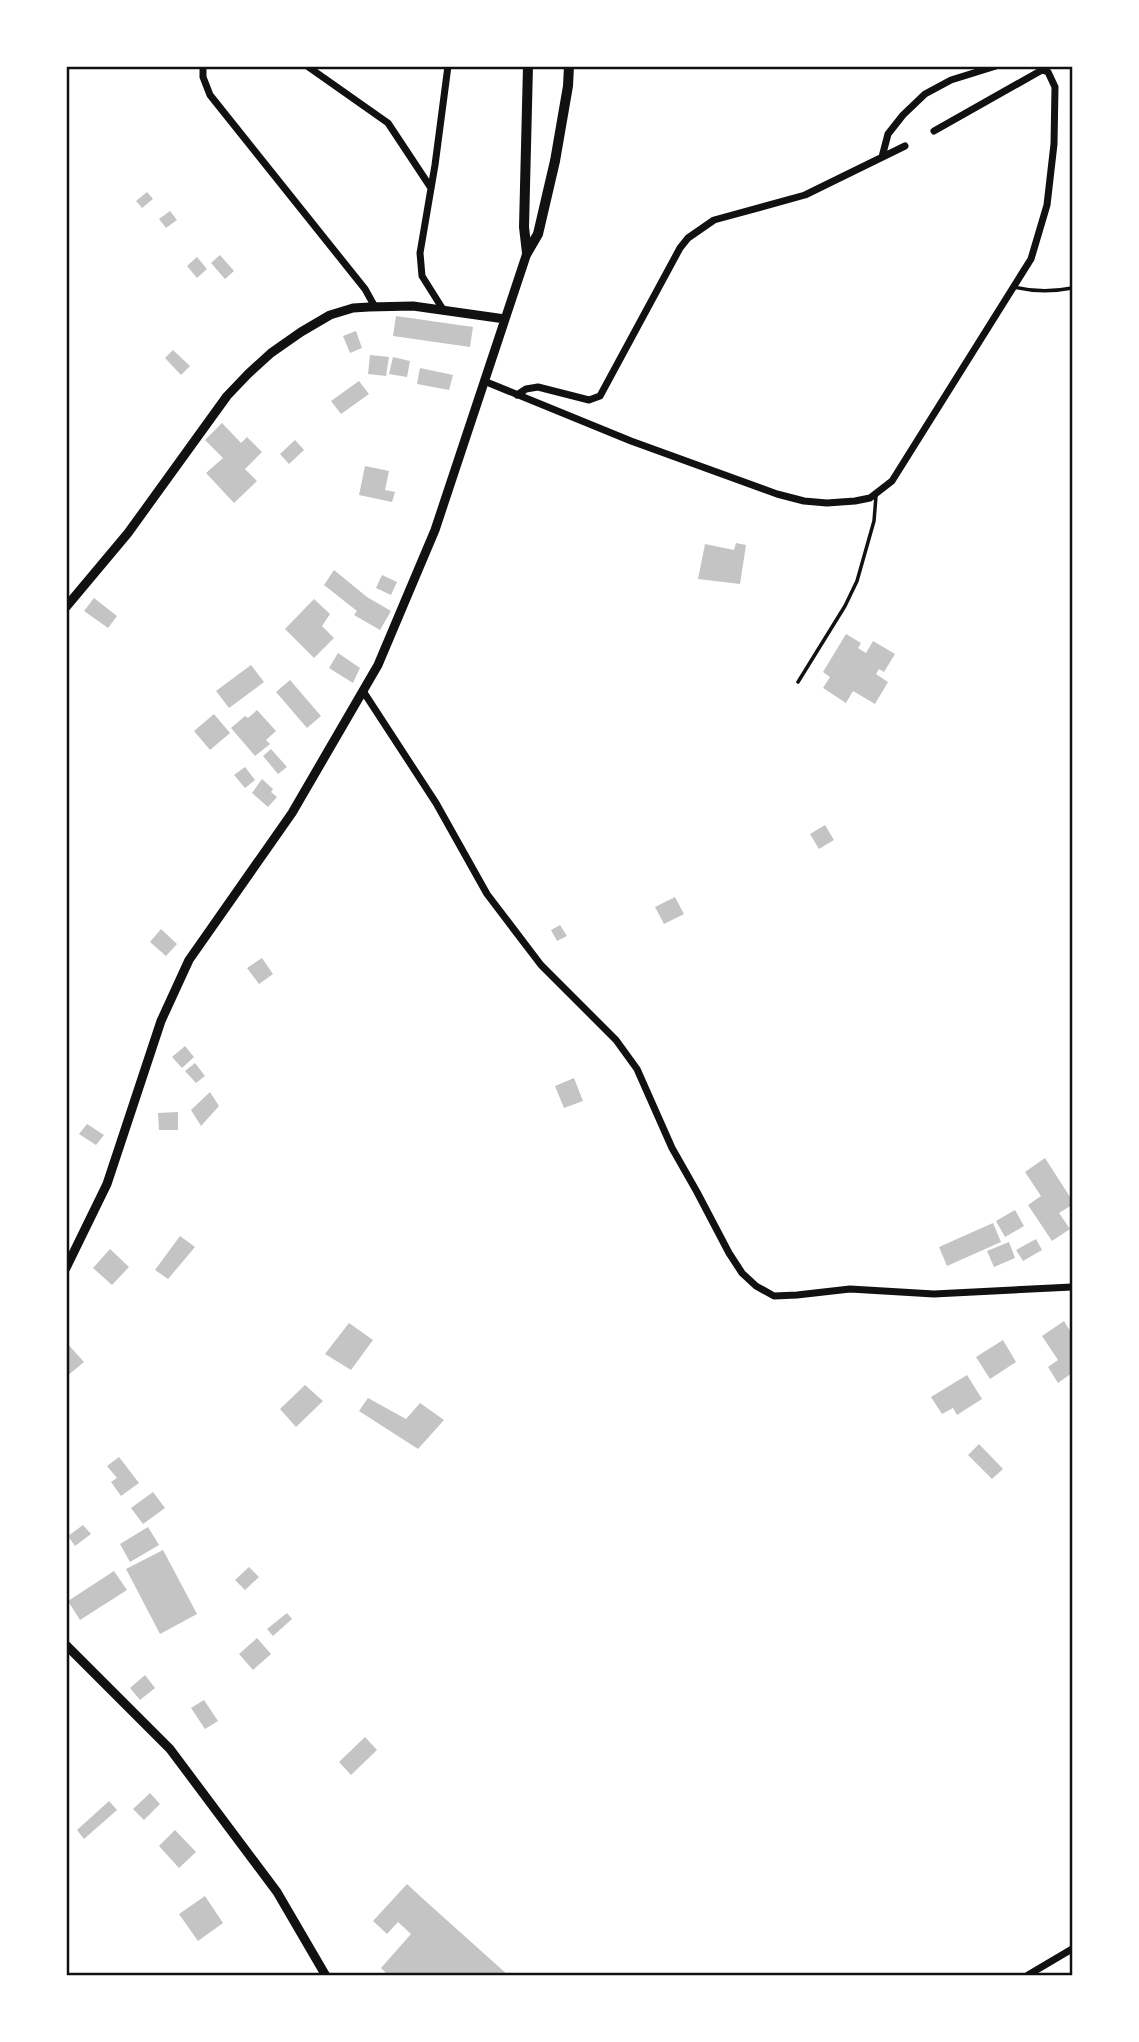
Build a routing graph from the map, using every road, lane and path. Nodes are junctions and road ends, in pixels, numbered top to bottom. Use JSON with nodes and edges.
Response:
{"nodes":[{"id":1,"x":203,"y":66,"type":"edge"},
{"id":2,"x":307,"y":66,"type":"edge"},
{"id":3,"x":448,"y":66,"type":"edge"},
{"id":4,"x":528,"y":66,"type":"edge"},
{"id":5,"x":569,"y":66,"type":"edge"},
{"id":6,"x":996,"y":66,"type":"edge"},
{"id":7,"x":934,"y":131,"type":"dead end"},
{"id":8,"x":905,"y":146,"type":"dead end"},
{"id":9,"x":882,"y":157,"type":"junction"},
{"id":10,"x":431,"y":188,"type":"junction"},
{"id":11,"x":527,"y":253,"type":"junction"},
{"id":12,"x":1014,"y":287,"type":"junction"},
{"id":13,"x":1073,"y":288,"type":"edge"},
{"id":14,"x":374,"y":307,"type":"junction"},
{"id":15,"x":444,"y":311,"type":"junction"},
{"id":16,"x":505,"y":319,"type":"junction"},
{"id":17,"x":484,"y":382,"type":"junction"},
{"id":18,"x":517,"y":395,"type":"junction"},
{"id":19,"x":875,"y":495,"type":"junction"},
{"id":20,"x":66,"y":607,"type":"edge"},
{"id":21,"x":798,"y":682,"type":"dead end"},
{"id":22,"x":363,"y":691,"type":"junction"},
{"id":23,"x":66,"y":1268,"type":"edge"},
{"id":24,"x":1073,"y":1287,"type":"edge"},
{"id":25,"x":66,"y":1644,"type":"edge"},
{"id":26,"x":1073,"y":1949,"type":"edge"},
{"id":27,"x":1028,"y":1975,"type":"edge"},
{"id":28,"x":326,"y":1976,"type":"edge"}],
"edges":[{"from":1,"to":14,"type":"street"},
{"from":2,"to":10,"type":"street"},
{"from":3,"to":10,"type":"street"},
{"from":4,"to":11,"type":"main road"},
{"from":5,"to":11,"type":"main road"},
{"from":6,"to":9,"type":"street"},
{"from":7,"to":12,"type":"street"},
{"from":8,"to":9,"type":"street"},
{"from":9,"to":18,"type":"street"},
{"from":10,"to":15,"type":"street"},
{"from":11,"to":16,"type":"street"},
{"from":12,"to":13,"type":"lane"},
{"from":12,"to":19,"type":"street"},
{"from":14,"to":15,"type":"street"},
{"from":14,"to":20,"type":"street"},
{"from":15,"to":16,"type":"street"},
{"from":16,"to":17,"type":"street"},
{"from":17,"to":18,"type":"street"},
{"from":17,"to":22,"type":"street"},
{"from":18,"to":19,"type":"street"},
{"from":19,"to":21,"type":"lane"},
{"from":22,"to":23,"type":"street"},
{"from":22,"to":24,"type":"street"},
{"from":25,"to":28,"type":"street"},
{"from":26,"to":27,"type":"street"}]}
